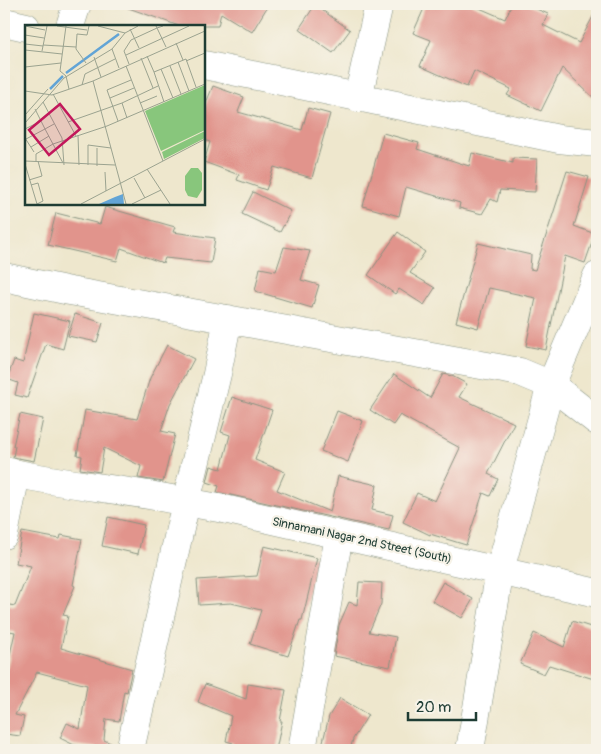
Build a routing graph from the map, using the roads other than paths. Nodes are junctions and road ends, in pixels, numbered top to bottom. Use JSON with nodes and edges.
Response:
{"nodes":[{"id":1,"x":77,"y":4,"type":"edge"},
{"id":2,"x":378,"y":4,"type":"edge"},
{"id":3,"x":4,"y":22,"type":"edge"},
{"id":4,"x":70,"y":25,"type":"edge"},
{"id":5,"x":25,"y":27,"type":"edge"},
{"id":6,"x":205,"y":65,"type":"edge"},
{"id":7,"x":358,"y":98,"type":"junction"},
{"id":8,"x":597,"y":143,"type":"edge"},
{"id":9,"x":597,"y":276,"type":"edge"},
{"id":10,"x":4,"y":277,"type":"edge"},
{"id":11,"x":228,"y":318,"type":"junction"},
{"id":12,"x":552,"y":385,"type":"junction"},
{"id":13,"x":597,"y":421,"type":"edge"},
{"id":14,"x":10,"y":472,"type":"edge"},
{"id":15,"x":186,"y":502,"type":"junction"},
{"id":16,"x":4,"y":535,"type":"edge"},
{"id":17,"x":339,"y":536,"type":"junction"},
{"id":18,"x":500,"y":570,"type":"junction"},
{"id":19,"x":597,"y":593,"type":"edge"},
{"id":20,"x":130,"y":750,"type":"edge"},
{"id":21,"x":302,"y":750,"type":"edge"},
{"id":22,"x":470,"y":750,"type":"edge"}],
"edges":[{"from":1,"to":4,"type":"street"},
{"from":2,"to":7,"type":"street"},
{"from":3,"to":5,"type":"street"},
{"from":6,"to":7,"type":"street"},
{"from":7,"to":8,"type":"street"},
{"from":9,"to":12,"type":"street"},
{"from":10,"to":11,"type":"street"},
{"from":11,"to":12,"type":"street"},
{"from":11,"to":15,"type":"street"},
{"from":12,"to":13,"type":"street"},
{"from":12,"to":18,"type":"street"},
{"from":14,"to":15,"type":"street","name":"Sinnamani Nagar 2nd Street (South)"},
{"from":14,"to":16,"type":"street"},
{"from":15,"to":17,"type":"street","name":"Sinnamani Nagar 2nd Street (South)"},
{"from":15,"to":20,"type":"street"},
{"from":17,"to":18,"type":"street","name":"Sinnamani Nagar 2nd Street (South)"},
{"from":17,"to":21,"type":"street"},
{"from":18,"to":19,"type":"street","name":"Sinnamani Nagar 2nd Street (South)"},
{"from":18,"to":22,"type":"street"}]}
